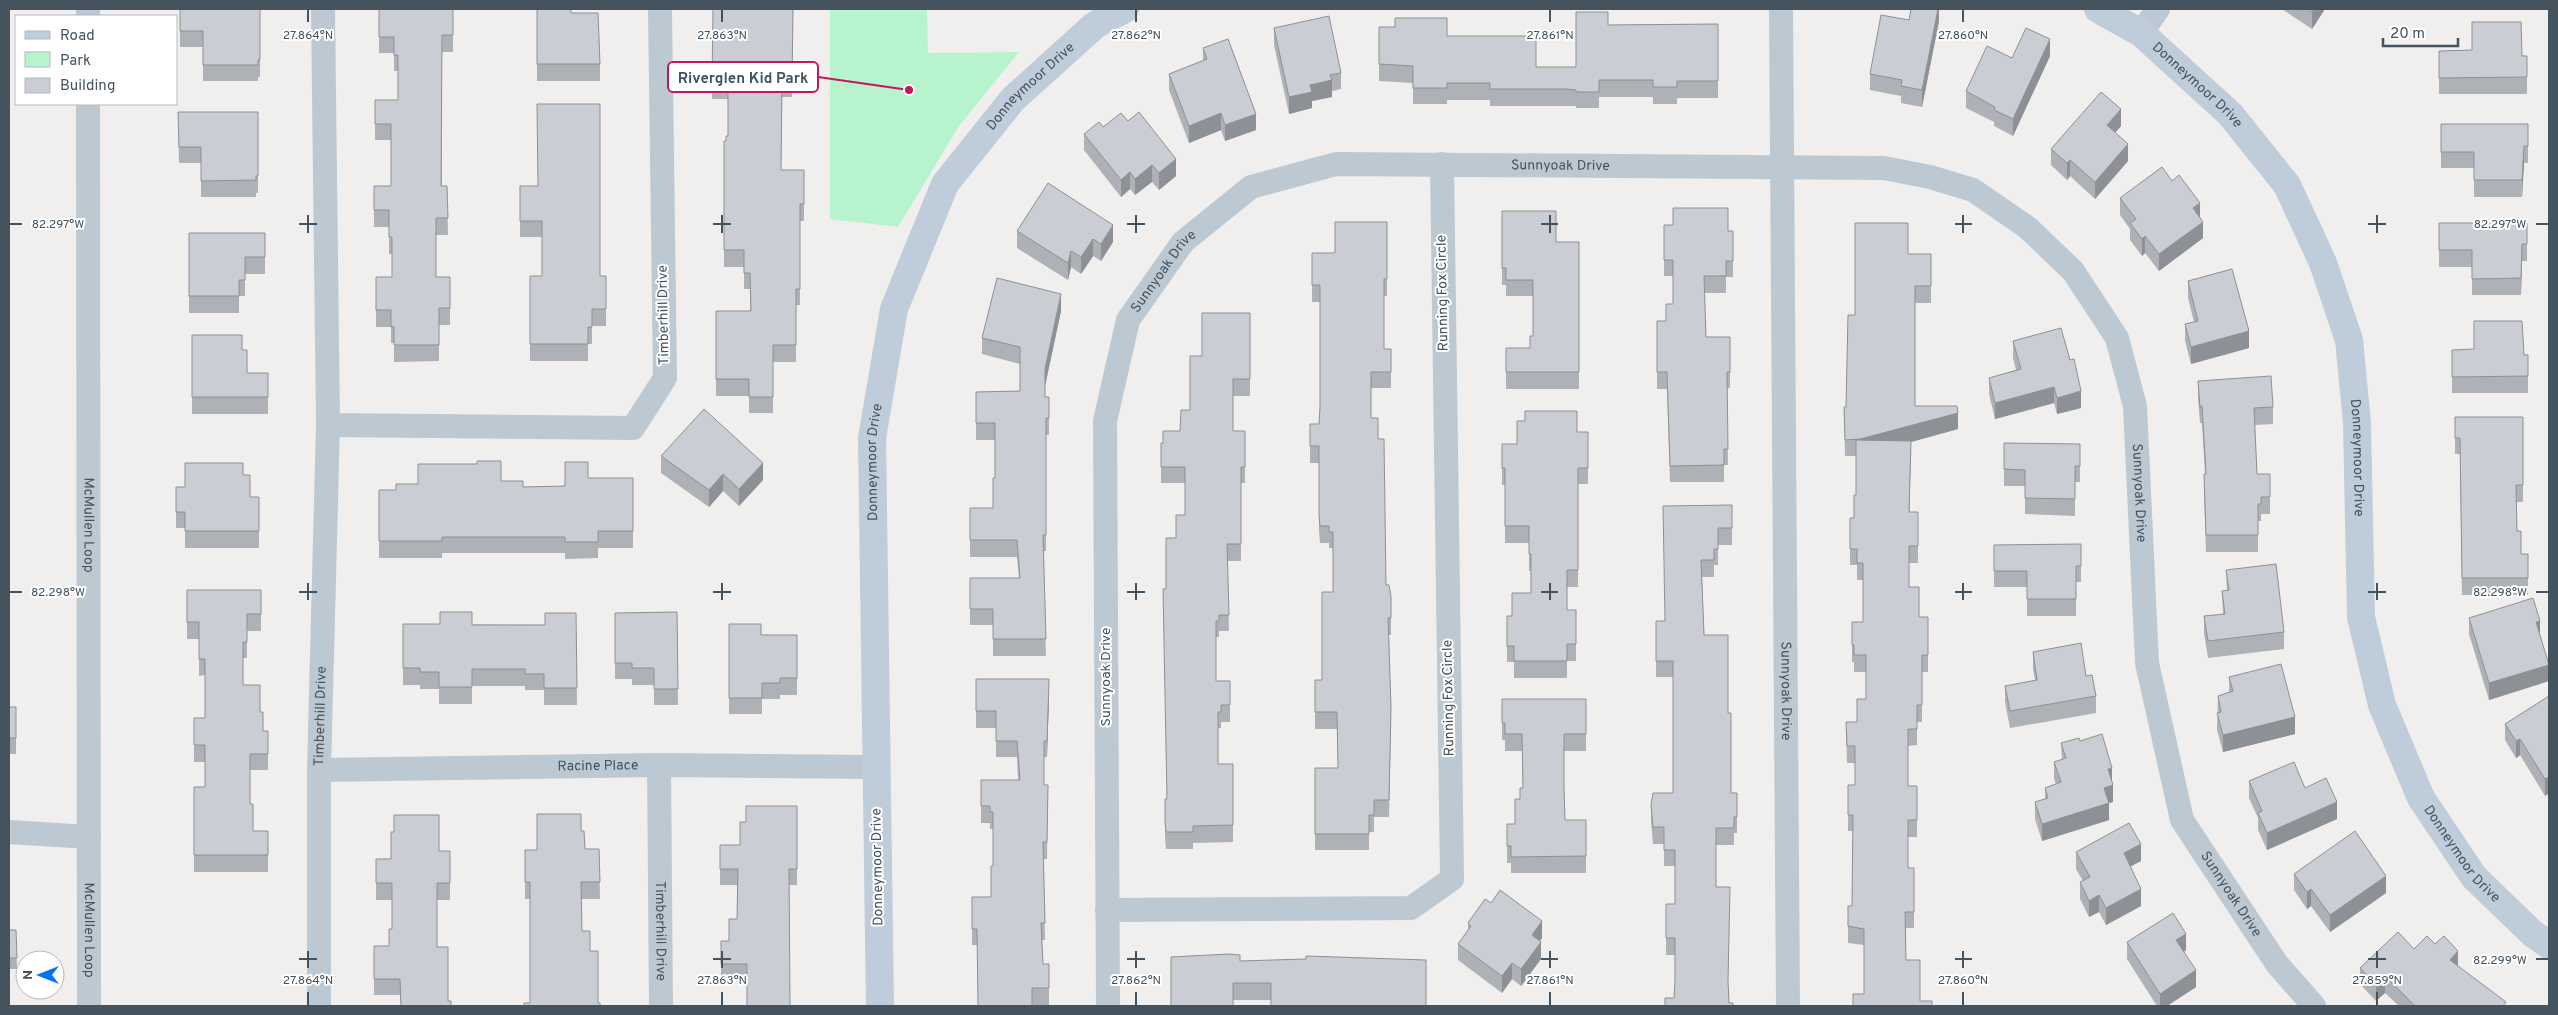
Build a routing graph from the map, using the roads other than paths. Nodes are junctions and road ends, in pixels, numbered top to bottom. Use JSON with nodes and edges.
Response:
{"nodes":[{"id":1,"x":323,"y":9,"type":"edge"},
{"id":2,"x":660,"y":9,"type":"edge"},
{"id":3,"x":1125,"y":9,"type":"edge"},
{"id":4,"x":1782,"y":9,"type":"edge"},
{"id":5,"x":2098,"y":9,"type":"edge"},
{"id":6,"x":2158,"y":9,"type":"edge"},
{"id":7,"x":2141,"y":34,"type":"junction"},
{"id":8,"x":88,"y":105,"type":"edge"},
{"id":9,"x":1442,"y":164,"type":"junction"},
{"id":10,"x":1784,"y":167,"type":"junction"},
{"id":11,"x":328,"y":426,"type":"junction"},
{"id":12,"x":659,"y":765,"type":"junction"},
{"id":13,"x":877,"y":767,"type":"junction"},
{"id":14,"x":319,"y":770,"type":"junction"},
{"id":15,"x":9,"y":832,"type":"edge"},
{"id":16,"x":88,"y":837,"type":"junction"},
{"id":17,"x":1107,"y":910,"type":"junction"},
{"id":18,"x":2549,"y":944,"type":"edge"},
{"id":19,"x":89,"y":1006,"type":"edge"},
{"id":20,"x":319,"y":1006,"type":"edge"},
{"id":21,"x":661,"y":1006,"type":"edge"},
{"id":22,"x":880,"y":1006,"type":"edge"},
{"id":23,"x":1108,"y":1006,"type":"edge"},
{"id":24,"x":1788,"y":1006,"type":"edge"},
{"id":25,"x":2314,"y":1006,"type":"edge"}],
"edges":[{"from":1,"to":11,"type":"street","name":"Timberhill Drive"},
{"from":2,"to":11,"type":"street","name":"Timberhill Drive"},
{"from":3,"to":13,"type":"street","name":"Donneymoor Drive"},
{"from":4,"to":10,"type":"street","name":"Sunnyoak Drive"},
{"from":5,"to":7,"type":"street","name":"Donneymoor Drive"},
{"from":6,"to":7,"type":"street"},
{"from":7,"to":18,"type":"street","name":"Donneymoor Drive"},
{"from":8,"to":16,"type":"street","name":"McMullen Loop"},
{"from":9,"to":10,"type":"street","name":"Sunnyoak Drive"},
{"from":9,"to":17,"type":"street","name":"Sunnyoak Drive"},
{"from":9,"to":17,"type":"street","name":"Running Fox Circle"},
{"from":10,"to":24,"type":"street","name":"Sunnyoak Drive"},
{"from":10,"to":25,"type":"street","name":"Sunnyoak Drive"},
{"from":11,"to":14,"type":"street","name":"Timberhill Drive"},
{"from":12,"to":13,"type":"street","name":"Racine Place"},
{"from":12,"to":14,"type":"street","name":"Racine Place"},
{"from":12,"to":21,"type":"street","name":"Timberhill Drive"},
{"from":13,"to":22,"type":"street","name":"Donneymoor Drive"},
{"from":14,"to":20,"type":"street","name":"Timberhill Drive"},
{"from":15,"to":16,"type":"street"},
{"from":16,"to":19,"type":"street","name":"McMullen Loop"},
{"from":17,"to":23,"type":"street","name":"Sunnyoak Drive"}]}
